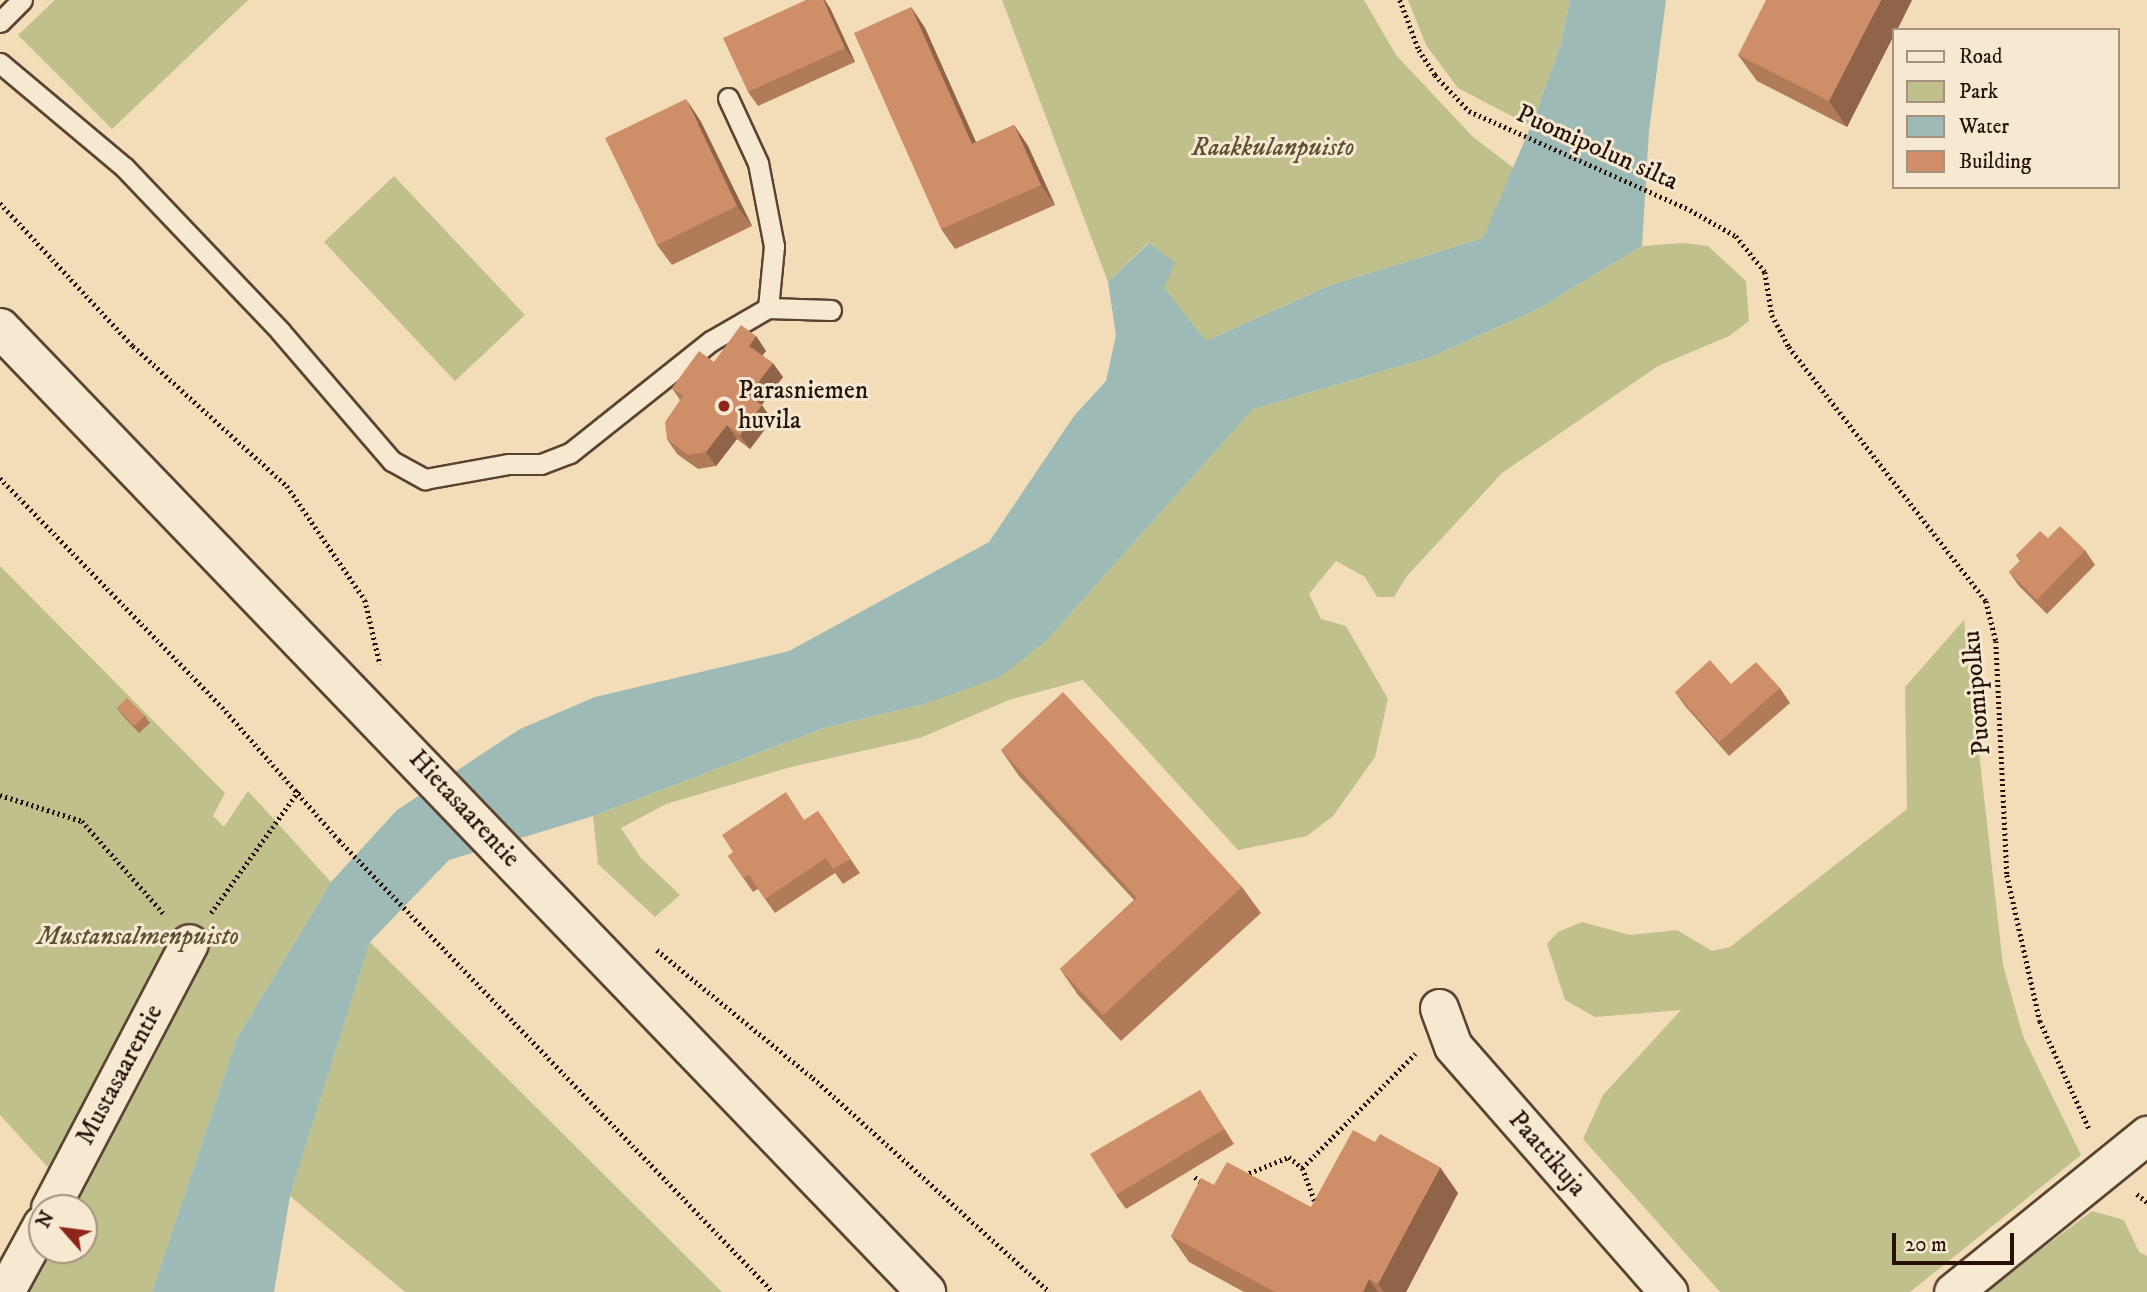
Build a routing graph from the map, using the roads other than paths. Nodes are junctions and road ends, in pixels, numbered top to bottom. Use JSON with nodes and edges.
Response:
{"nodes":[{"id":1,"x":22,"y":0,"type":"edge"},
{"id":2,"x":0,"y":22,"type":"edge"},
{"id":3,"x":0,"y":62,"type":"edge"},
{"id":4,"x":728,"y":98,"type":"dead end"},
{"id":5,"x":768,"y":308,"type":"junction"},
{"id":6,"x":831,"y":310,"type":"dead end"},
{"id":7,"x":0,"y":328,"type":"edge"},
{"id":8,"x":189,"y":943,"type":"road end"},
{"id":9,"x":1442,"y":1016,"type":"road end"},
{"id":10,"x":2147,"y":1135,"type":"edge"},
{"id":11,"x":57,"y":1194,"type":"edge"},
{"id":12,"x":28,"y":1250,"type":"edge"},
{"id":13,"x":5,"y":1292,"type":"edge"},
{"id":14,"x":926,"y":1292,"type":"edge"},
{"id":15,"x":1668,"y":1292,"type":"edge"},
{"id":16,"x":1953,"y":1292,"type":"edge"}],
"edges":[{"from":1,"to":2,"type":"lane"},
{"from":3,"to":5,"type":"lane"},
{"from":4,"to":5,"type":"lane"},
{"from":5,"to":6,"type":"lane"},
{"from":7,"to":14,"type":"street","name":"Hietasaarentie"},
{"from":8,"to":11,"type":"street","name":"Mustasaarentie"},
{"from":9,"to":15,"type":"street","name":"Paattikuja"},
{"from":10,"to":16,"type":"street"},
{"from":12,"to":13,"type":"street"}]}
